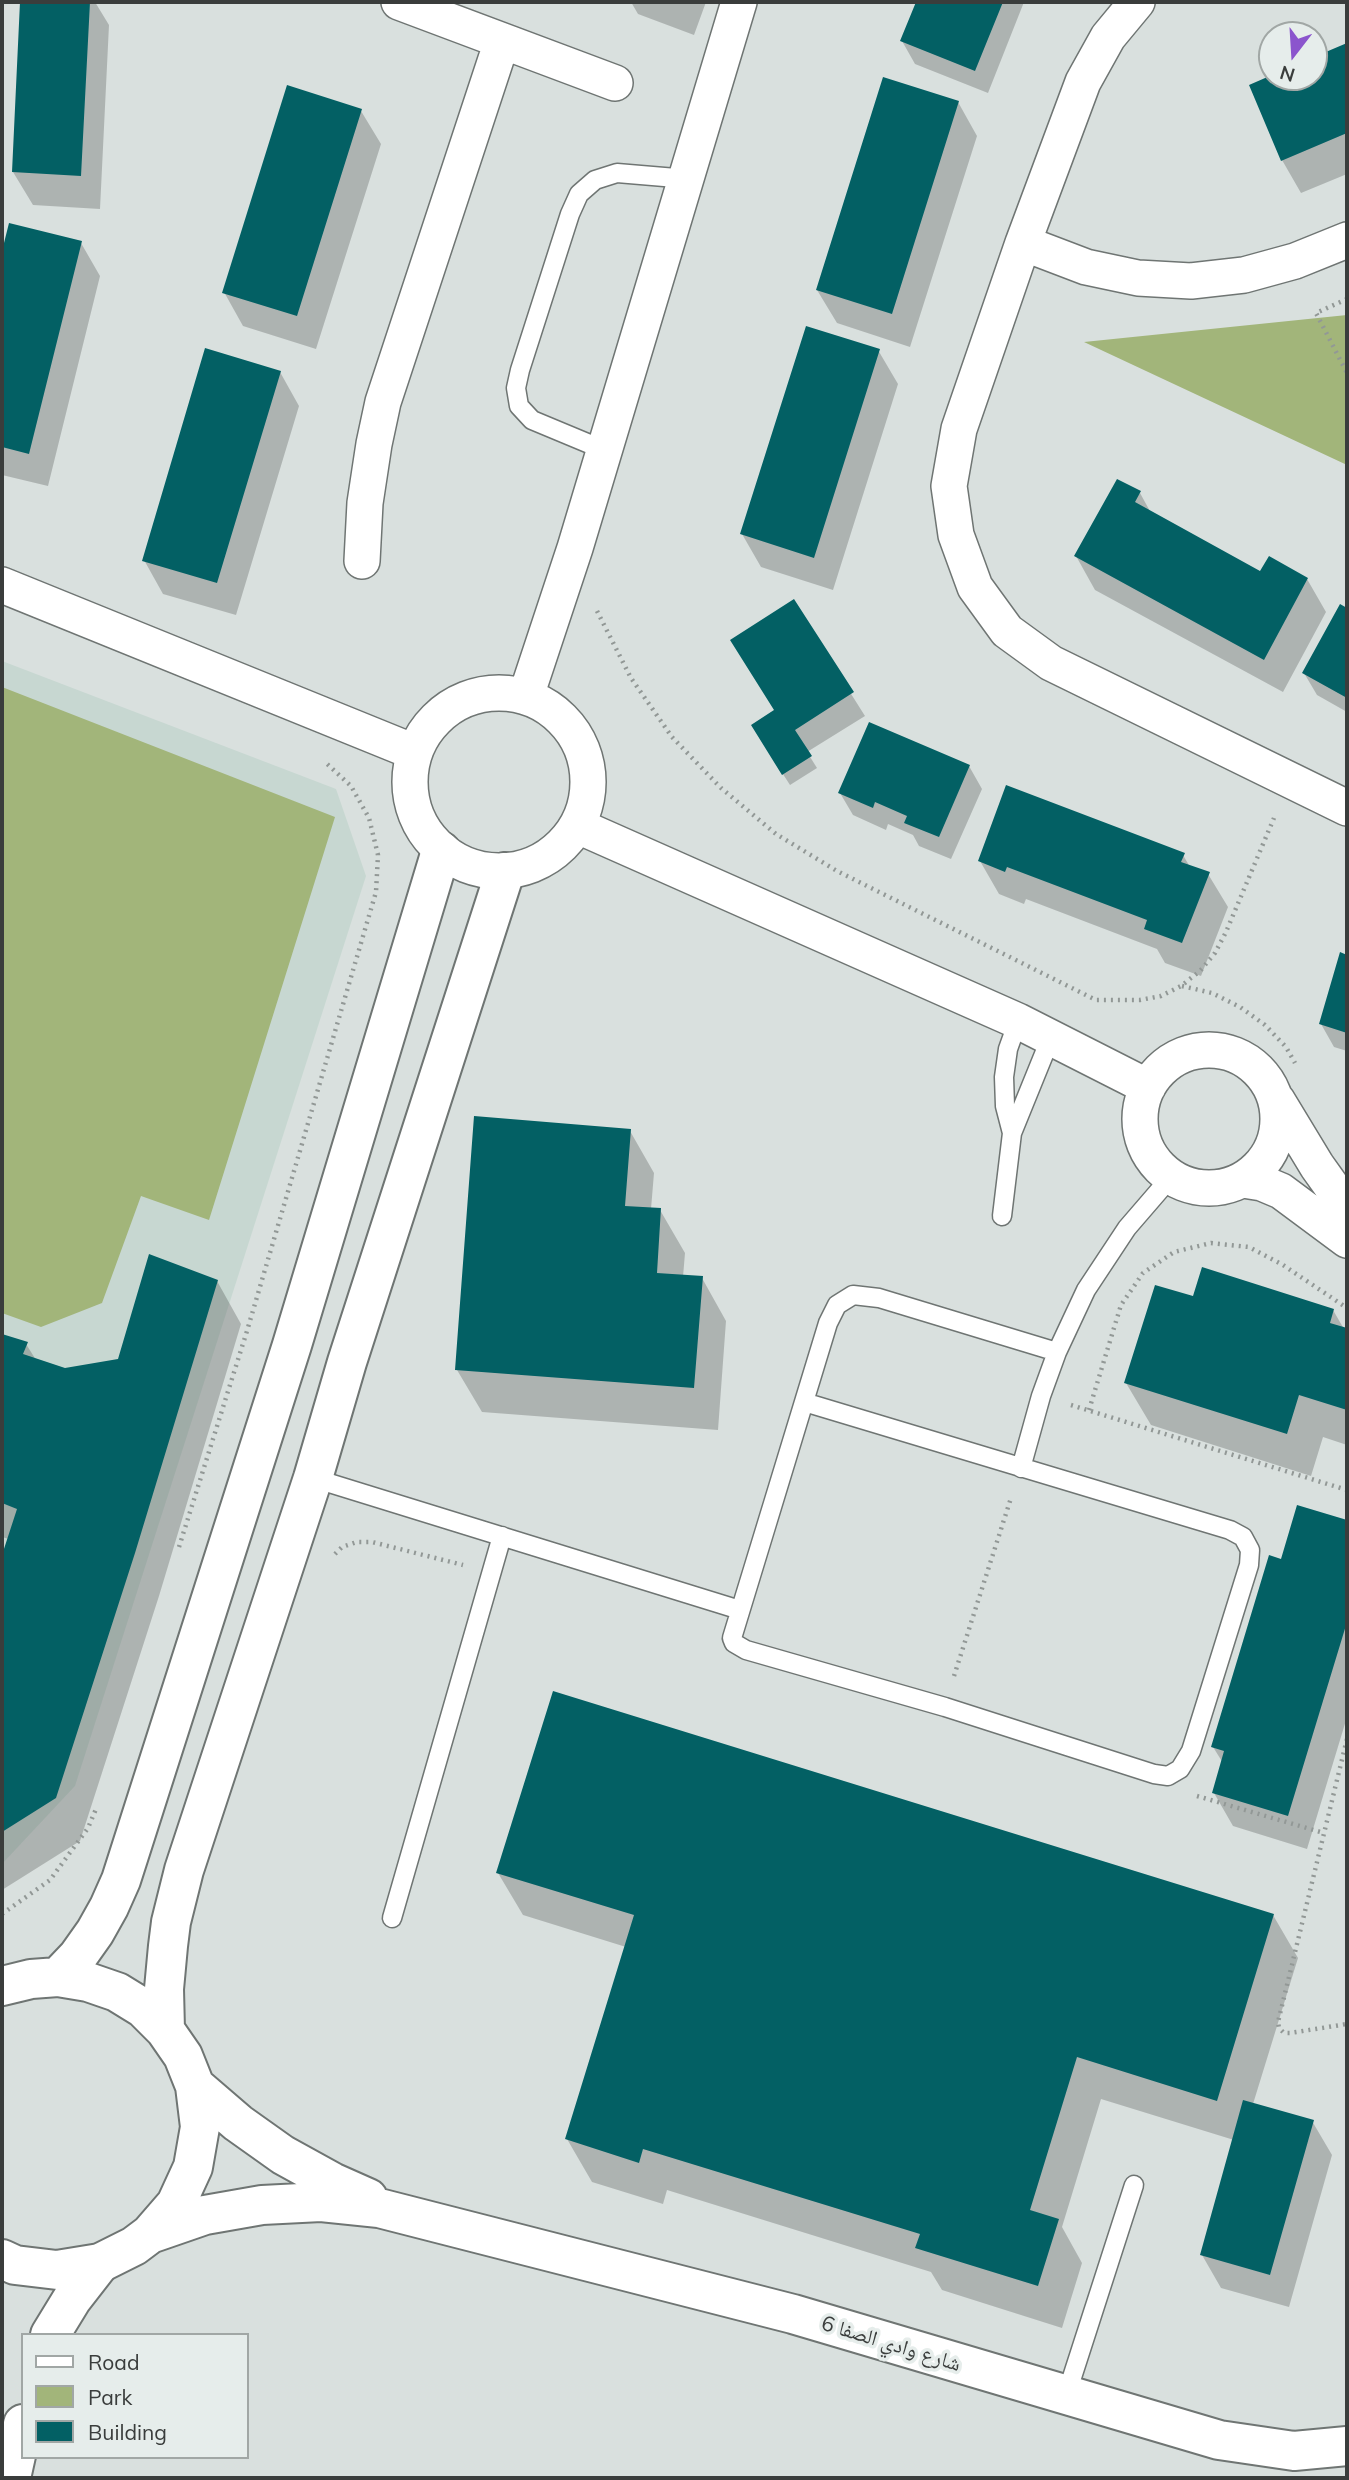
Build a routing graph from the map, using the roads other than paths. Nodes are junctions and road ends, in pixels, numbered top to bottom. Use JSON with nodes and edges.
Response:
{"nodes":[{"id":1,"x":399,"y":2,"type":"edge"},
{"id":2,"x":739,"y":2,"type":"edge"},
{"id":3,"x":1137,"y":2,"type":"edge"},
{"id":4,"x":502,"y":41,"type":"junction"},
{"id":5,"x":615,"y":83,"type":"dead end"},
{"id":6,"x":688,"y":179,"type":"junction"},
{"id":7,"x":1347,"y":240,"type":"edge"},
{"id":8,"x":1024,"y":243,"type":"junction"},
{"id":9,"x":604,"y":450,"type":"junction"},
{"id":10,"x":362,"y":561,"type":"dead end"},
{"id":11,"x":2,"y":585,"type":"edge"},
{"id":12,"x":526,"y":696,"type":"junction"},
{"id":13,"x":414,"y":752,"type":"junction"},
{"id":14,"x":1347,"y":808,"type":"edge"},
{"id":15,"x":578,"y":826,"type":"junction"},
{"id":16,"x":441,"y":851,"type":"junction"},
{"id":17,"x":505,"y":872,"type":"junction"},
{"id":18,"x":1018,"y":1021,"type":"junction"},
{"id":19,"x":1051,"y":1037,"type":"junction"},
{"id":20,"x":1148,"y":1087,"type":"junction"},
{"id":21,"x":1275,"y":1096,"type":"junction"},
{"id":22,"x":1012,"y":1133,"type":"junction"},
{"id":23,"x":1171,"y":1177,"type":"junction"},
{"id":24,"x":1243,"y":1180,"type":"junction"},
{"id":25,"x":1347,"y":1208,"type":"edge"},
{"id":26,"x":1002,"y":1216,"type":"dead end"},
{"id":27,"x":1347,"y":1240,"type":"edge"},
{"id":28,"x":1057,"y":1352,"type":"junction"},
{"id":29,"x":804,"y":1402,"type":"junction"},
{"id":30,"x":1021,"y":1468,"type":"junction"},
{"id":31,"x":313,"y":1478,"type":"junction"},
{"id":32,"x":502,"y":1536,"type":"junction"},
{"id":33,"x":740,"y":1610,"type":"junction"},
{"id":34,"x":391,"y":1918,"type":"dead end"},
{"id":35,"x":58,"y":1978,"type":"junction"},
{"id":36,"x":2,"y":1986,"type":"edge"},
{"id":37,"x":165,"y":2029,"type":"junction"},
{"id":38,"x":195,"y":2086,"type":"junction"},
{"id":39,"x":1134,"y":2185,"type":"dead end"},
{"id":40,"x":436,"y":2222,"type":"junction"},
{"id":41,"x":150,"y":2234,"type":"junction"},
{"id":42,"x":2,"y":2259,"type":"edge"},
{"id":43,"x":100,"y":2263,"type":"junction"},
{"id":44,"x":51,"y":2333,"type":"edge"},
{"id":45,"x":1066,"y":2396,"type":"junction"},
{"id":46,"x":21,"y":2429,"type":"edge"},
{"id":47,"x":1347,"y":2446,"type":"edge"},
{"id":48,"x":9,"y":2456,"type":"edge"}],
"edges":[{"from":1,"to":4,"type":"street"},
{"from":2,"to":6,"type":"street"},
{"from":3,"to":8,"type":"street"},
{"from":4,"to":5,"type":"street"},
{"from":4,"to":10,"type":"street"},
{"from":6,"to":9,"type":"street"},
{"from":6,"to":9,"type":"lane"},
{"from":7,"to":8,"type":"street"},
{"from":8,"to":14,"type":"street"},
{"from":9,"to":12,"type":"street"},
{"from":11,"to":13,"type":"street"},
{"from":12,"to":13,"type":"street"},
{"from":12,"to":15,"type":"street"},
{"from":13,"to":16,"type":"street"},
{"from":15,"to":17,"type":"street"},
{"from":15,"to":18,"type":"street"},
{"from":16,"to":17,"type":"street"},
{"from":16,"to":35,"type":"main road"},
{"from":17,"to":31,"type":"main road"},
{"from":18,"to":19,"type":"street"},
{"from":18,"to":22,"type":"lane"},
{"from":19,"to":20,"type":"street"},
{"from":19,"to":22,"type":"lane"},
{"from":20,"to":21,"type":"street"},
{"from":20,"to":23,"type":"street"},
{"from":21,"to":24,"type":"street"},
{"from":21,"to":25,"type":"street"},
{"from":22,"to":26,"type":"lane"},
{"from":23,"to":24,"type":"street"},
{"from":23,"to":28,"type":"lane"},
{"from":24,"to":27,"type":"street"},
{"from":28,"to":29,"type":"lane"},
{"from":28,"to":30,"type":"lane"},
{"from":29,"to":30,"type":"lane"},
{"from":29,"to":33,"type":"lane"},
{"from":30,"to":33,"type":"lane"},
{"from":31,"to":32,"type":"lane"},
{"from":31,"to":37,"type":"main road"},
{"from":32,"to":33,"type":"lane"},
{"from":32,"to":34,"type":"lane"},
{"from":35,"to":36,"type":"main road"},
{"from":35,"to":37,"type":"main road"},
{"from":37,"to":38,"type":"main road"},
{"from":38,"to":40,"type":"main road","name":"شارع وادي الصفا 6"},
{"from":38,"to":41,"type":"main road"},
{"from":39,"to":45,"type":"lane"},
{"from":40,"to":41,"type":"main road","name":"شارع وادي الصفا 6"},
{"from":40,"to":45,"type":"main road","name":"شارع وادي الصفا 6"},
{"from":41,"to":43,"type":"main road"},
{"from":42,"to":43,"type":"main road"},
{"from":43,"to":44,"type":"main road"},
{"from":45,"to":47,"type":"main road","name":"شارع وادي الصفا 6"},
{"from":46,"to":48,"type":"main road"}]}
